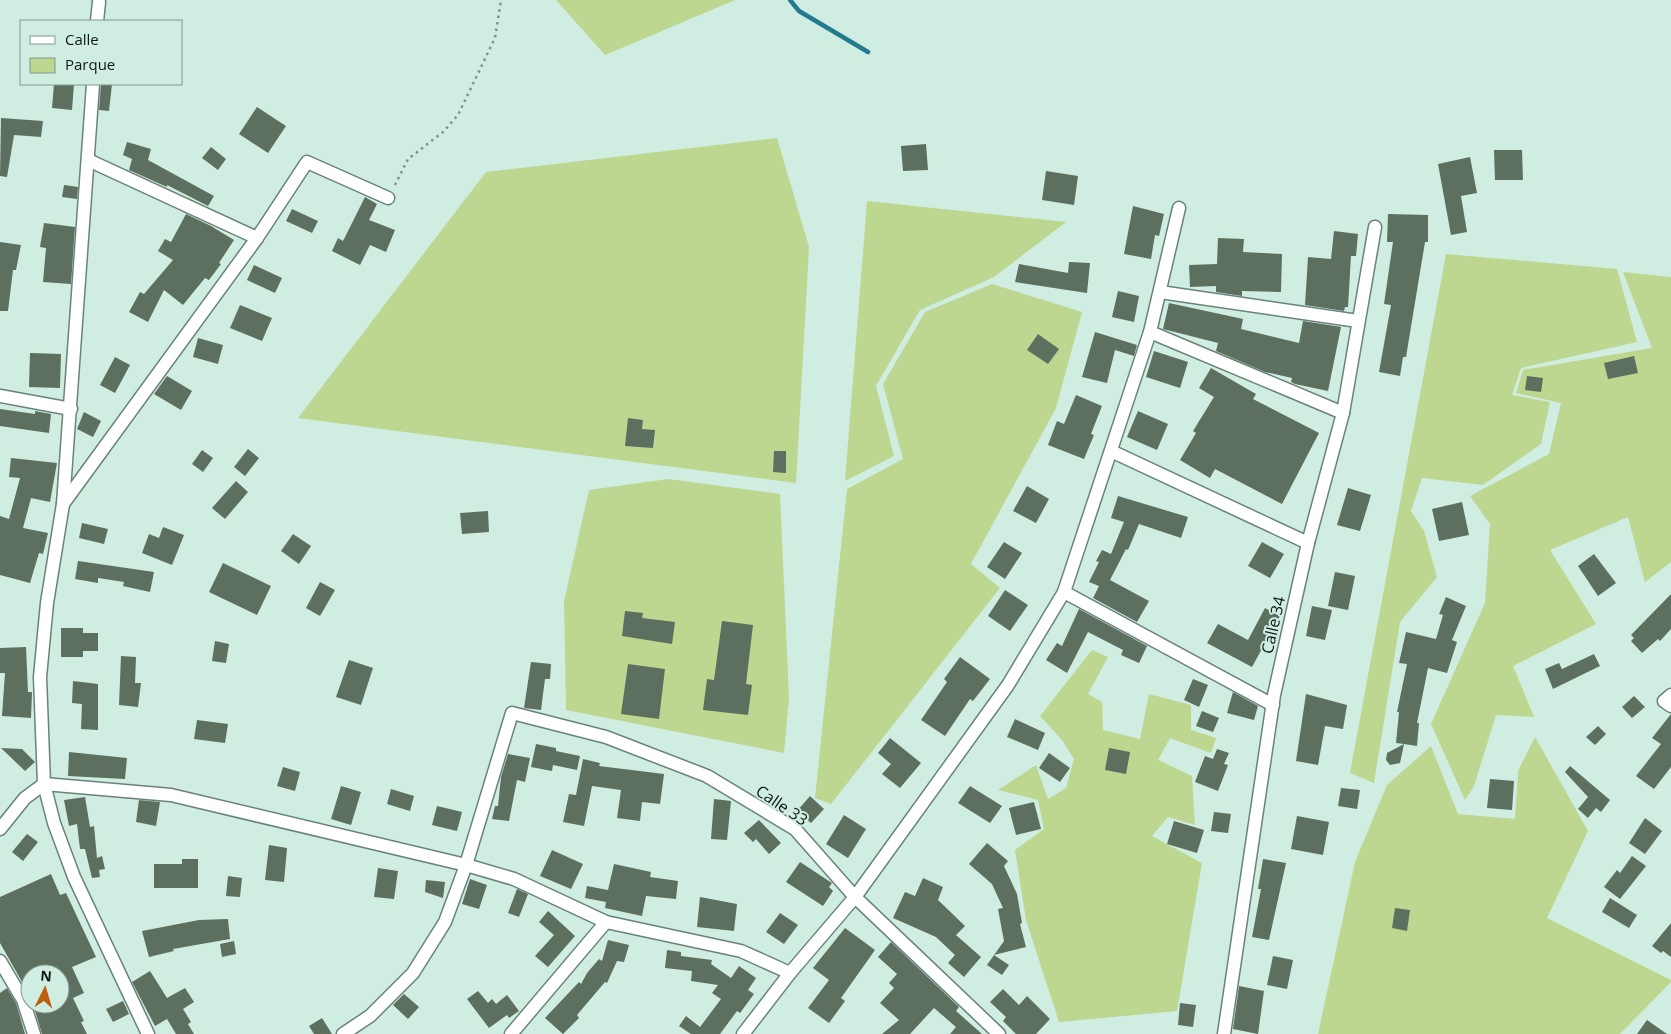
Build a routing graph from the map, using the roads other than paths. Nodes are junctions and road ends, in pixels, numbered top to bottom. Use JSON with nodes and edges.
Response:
{"nodes":[{"id":1,"x":99,"y":2,"type":"dead end"},
{"id":2,"x":97,"y":20,"type":"edge"},
{"id":3,"x":93,"y":85,"type":"edge"},
{"id":4,"x":88,"y":160,"type":"junction"},
{"id":5,"x":388,"y":198,"type":"road end"},
{"id":6,"x":1179,"y":208,"type":"dead end"},
{"id":7,"x":1375,"y":226,"type":"dead end"},
{"id":8,"x":257,"y":238,"type":"junction"},
{"id":9,"x":1160,"y":292,"type":"junction"},
{"id":10,"x":1358,"y":321,"type":"junction"},
{"id":11,"x":1150,"y":332,"type":"junction"},
{"id":12,"x":0,"y":396,"type":"edge"},
{"id":13,"x":71,"y":409,"type":"junction"},
{"id":14,"x":1343,"y":412,"type":"junction"},
{"id":15,"x":1110,"y":451,"type":"junction"},
{"id":16,"x":63,"y":504,"type":"junction"},
{"id":17,"x":1308,"y":543,"type":"junction"},
{"id":18,"x":1064,"y":592,"type":"junction"},
{"id":19,"x":1671,"y":694,"type":"edge"},
{"id":20,"x":1273,"y":705,"type":"junction"},
{"id":21,"x":1671,"y":706,"type":"edge"},
{"id":22,"x":44,"y":784,"type":"junction"},
{"id":23,"x":0,"y":829,"type":"edge"},
{"id":24,"x":466,"y":865,"type":"junction"},
{"id":25,"x":855,"y":898,"type":"junction"},
{"id":26,"x":606,"y":922,"type":"junction"},
{"id":27,"x":0,"y":961,"type":"edge"},
{"id":28,"x":790,"y":973,"type":"junction"},
{"id":29,"x":34,"y":1034,"type":"edge"},
{"id":30,"x":148,"y":1034,"type":"edge"},
{"id":31,"x":343,"y":1034,"type":"edge"},
{"id":32,"x":511,"y":1034,"type":"edge"},
{"id":33,"x":743,"y":1034,"type":"edge"},
{"id":34,"x":999,"y":1034,"type":"edge"},
{"id":35,"x":1224,"y":1034,"type":"edge"}],
"edges":[{"from":1,"to":2,"type":"street"},
{"from":3,"to":4,"type":"street"},
{"from":4,"to":8,"type":"street"},
{"from":4,"to":13,"type":"street"},
{"from":5,"to":8,"type":"street"},
{"from":6,"to":9,"type":"street"},
{"from":7,"to":10,"type":"street","name":"Calle 34"},
{"from":8,"to":16,"type":"street"},
{"from":9,"to":10,"type":"street"},
{"from":9,"to":11,"type":"street"},
{"from":10,"to":14,"type":"street","name":"Calle 34"},
{"from":11,"to":14,"type":"street"},
{"from":11,"to":15,"type":"street"},
{"from":12,"to":13,"type":"street"},
{"from":13,"to":16,"type":"street"},
{"from":14,"to":17,"type":"street","name":"Calle 34"},
{"from":15,"to":17,"type":"street"},
{"from":15,"to":18,"type":"street"},
{"from":16,"to":22,"type":"street"},
{"from":17,"to":20,"type":"street","name":"Calle 34"},
{"from":18,"to":20,"type":"street"},
{"from":18,"to":25,"type":"street"},
{"from":19,"to":21,"type":"street"},
{"from":20,"to":35,"type":"street","name":"Calle 34"},
{"from":22,"to":23,"type":"street"},
{"from":22,"to":24,"type":"street"},
{"from":22,"to":30,"type":"street"},
{"from":24,"to":25,"type":"street","name":"Calle 33"},
{"from":24,"to":26,"type":"street"},
{"from":24,"to":31,"type":"street"},
{"from":25,"to":28,"type":"street"},
{"from":25,"to":34,"type":"street","name":"Calle 33"},
{"from":26,"to":28,"type":"street"},
{"from":26,"to":32,"type":"street"},
{"from":27,"to":29,"type":"street"},
{"from":28,"to":33,"type":"street"}]}
